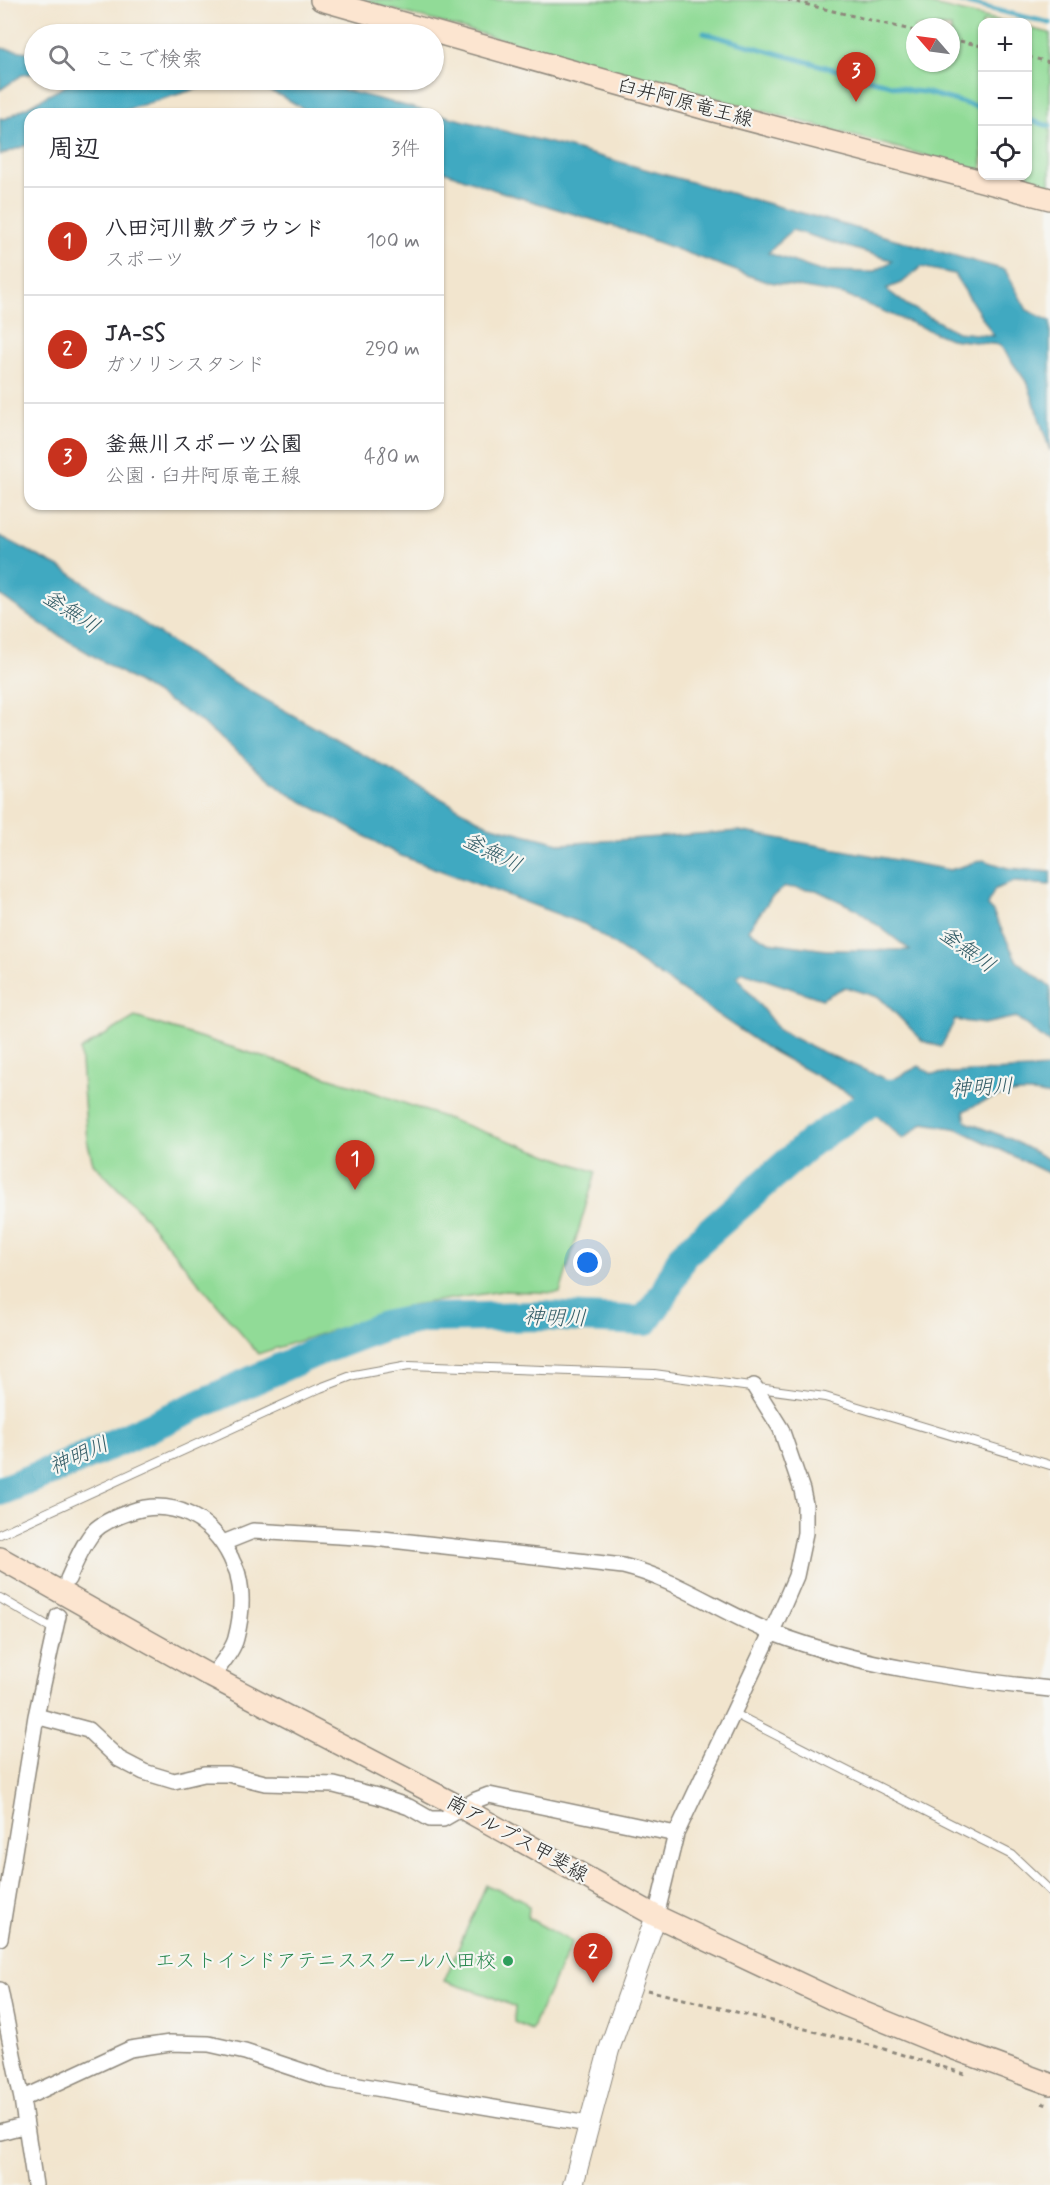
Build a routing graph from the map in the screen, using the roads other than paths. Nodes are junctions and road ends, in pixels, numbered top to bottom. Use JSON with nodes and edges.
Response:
{"nodes":[{"id":1,"x":321,"y":0,"type":"edge"},
{"id":2,"x":406,"y":24,"type":"edge"},
{"id":3,"x":444,"y":35,"type":"edge"},
{"id":4,"x":1050,"y":199,"type":"edge"},
{"id":5,"x":754,"y":1386,"type":"junction"},
{"id":6,"x":1050,"y":1465,"type":"edge"},
{"id":7,"x":0,"y":1534,"type":"edge"},
{"id":8,"x":223,"y":1543,"type":"junction"},
{"id":9,"x":0,"y":1558,"type":"edge"},
{"id":10,"x":68,"y":1579,"type":"dead end"},
{"id":11,"x":0,"y":1598,"type":"edge"},
{"id":12,"x":57,"y":1623,"type":"joint"},
{"id":13,"x":771,"y":1632,"type":"junction"},
{"id":14,"x":212,"y":1677,"type":"junction"},
{"id":15,"x":1050,"y":1689,"type":"edge"},
{"id":16,"x":733,"y":1713,"type":"junction"},
{"id":17,"x":36,"y":1716,"type":"junction"},
{"id":18,"x":462,"y":1808,"type":"junction"},
{"id":19,"x":675,"y":1834,"type":"junction"},
{"id":20,"x":1050,"y":1891,"type":"edge"},
{"id":21,"x":656,"y":1916,"type":"junction"},
{"id":22,"x":0,"y":1938,"type":"edge"},
{"id":23,"x":0,"y":1990,"type":"edge"},
{"id":24,"x":1044,"y":2093,"type":"edge"},
{"id":25,"x":22,"y":2099,"type":"junction"},
{"id":26,"x":588,"y":2124,"type":"junction"},
{"id":27,"x":26,"y":2125,"type":"junction"},
{"id":28,"x":0,"y":2132,"type":"edge"},
{"id":29,"x":35,"y":2185,"type":"edge"},
{"id":30,"x":573,"y":2185,"type":"edge"}],
"edges":[{"from":1,"to":2,"type":"main road","name":"臼井阿原竜王線"},
{"from":3,"to":4,"type":"main road","name":"臼井阿原竜王線"},
{"from":5,"to":6,"type":"lane"},
{"from":5,"to":7,"type":"lane"},
{"from":5,"to":13,"type":"street"},
{"from":8,"to":10,"type":"street"},
{"from":8,"to":13,"type":"street"},
{"from":8,"to":14,"type":"street"},
{"from":9,"to":14,"type":"main road","name":"南アルプス甲斐線"},
{"from":11,"to":12,"type":"lane"},
{"from":12,"to":17,"type":"street"},
{"from":13,"to":15,"type":"street"},
{"from":13,"to":16,"type":"street"},
{"from":14,"to":18,"type":"main road","name":"南アルプス甲斐線"},
{"from":16,"to":19,"type":"street"},
{"from":16,"to":20,"type":"lane"},
{"from":17,"to":18,"type":"street"},
{"from":17,"to":22,"type":"street"},
{"from":18,"to":19,"type":"street"},
{"from":18,"to":21,"type":"main road","name":"南アルプス甲斐線"},
{"from":19,"to":21,"type":"street"},
{"from":21,"to":24,"type":"main road","name":"南アルプス甲斐線"},
{"from":21,"to":26,"type":"street"},
{"from":23,"to":25,"type":"street"},
{"from":25,"to":26,"type":"street"},
{"from":25,"to":27,"type":"street"},
{"from":26,"to":30,"type":"street"},
{"from":27,"to":28,"type":"street"},
{"from":27,"to":29,"type":"street"}]}
